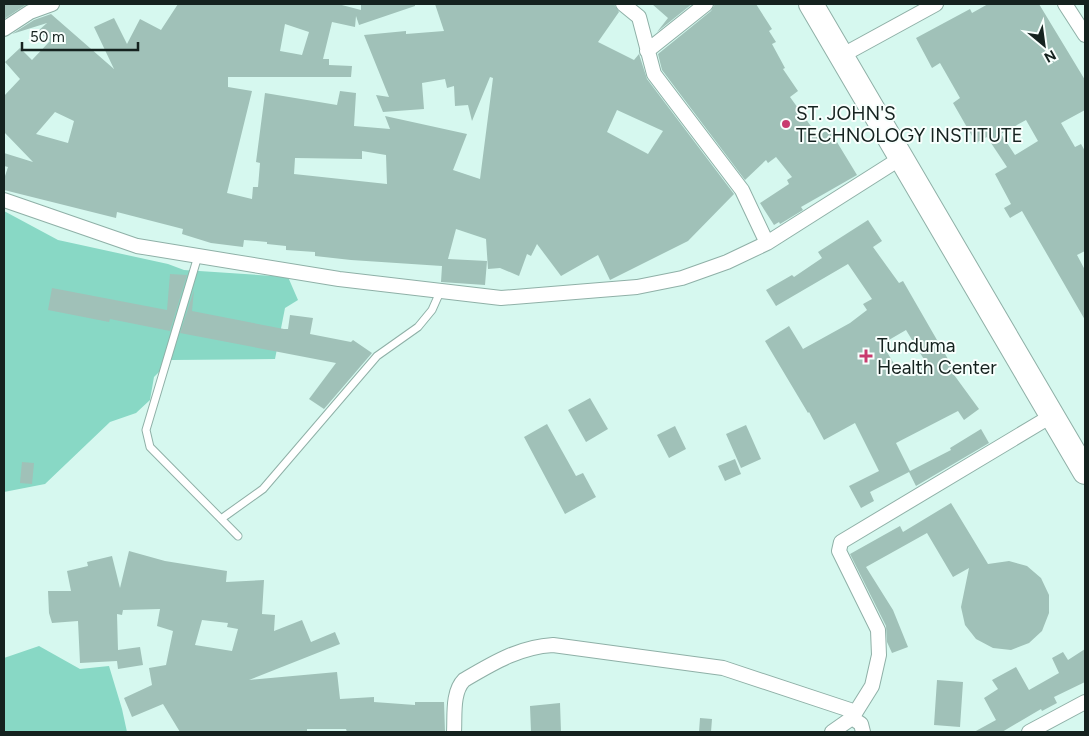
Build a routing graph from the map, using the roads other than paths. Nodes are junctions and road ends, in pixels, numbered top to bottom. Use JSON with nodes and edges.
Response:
{"nodes":[{"id":1,"x":52,"y":4,"type":"edge"},
{"id":2,"x":623,"y":4,"type":"edge"},
{"id":3,"x":706,"y":4,"type":"edge"},
{"id":4,"x":811,"y":4,"type":"edge"},
{"id":5,"x":936,"y":4,"type":"edge"},
{"id":6,"x":1065,"y":4,"type":"edge"},
{"id":7,"x":4,"y":29,"type":"edge"},
{"id":8,"x":1085,"y":35,"type":"edge"},
{"id":9,"x":647,"y":51,"type":"junction"},
{"id":10,"x":841,"y":56,"type":"junction"},
{"id":11,"x":901,"y":158,"type":"junction"},
{"id":12,"x":4,"y":200,"type":"edge"},
{"id":13,"x":767,"y":242,"type":"junction"},
{"id":14,"x":198,"y":255,"type":"junction"},
{"id":15,"x":440,"y":292,"type":"junction"},
{"id":16,"x":1053,"y":415,"type":"junction"},
{"id":17,"x":1085,"y":469,"type":"edge"},
{"id":18,"x":221,"y":519,"type":"junction"},
{"id":19,"x":238,"y":536,"type":"dead end"},
{"id":20,"x":1085,"y":702,"type":"edge"},
{"id":21,"x":854,"y":715,"type":"junction"},
{"id":22,"x":454,"y":732,"type":"edge"},
{"id":23,"x":832,"y":732,"type":"edge"},
{"id":24,"x":863,"y":732,"type":"edge"},
{"id":25,"x":1029,"y":732,"type":"edge"}],
"edges":[{"from":1,"to":7,"type":"street"},
{"from":2,"to":9,"type":"street"},
{"from":3,"to":9,"type":"street"},
{"from":4,"to":10,"type":"highway"},
{"from":5,"to":10,"type":"street"},
{"from":6,"to":8,"type":"street"},
{"from":9,"to":13,"type":"street"},
{"from":10,"to":11,"type":"highway"},
{"from":11,"to":13,"type":"street"},
{"from":11,"to":16,"type":"highway"},
{"from":12,"to":14,"type":"street"},
{"from":13,"to":15,"type":"street"},
{"from":14,"to":15,"type":"street"},
{"from":14,"to":18,"type":"lane"},
{"from":15,"to":18,"type":"lane"},
{"from":16,"to":17,"type":"highway"},
{"from":16,"to":21,"type":"street"},
{"from":18,"to":19,"type":"lane"},
{"from":20,"to":25,"type":"street"},
{"from":21,"to":22,"type":"street"},
{"from":21,"to":23,"type":"street"},
{"from":21,"to":24,"type":"street"}]}
